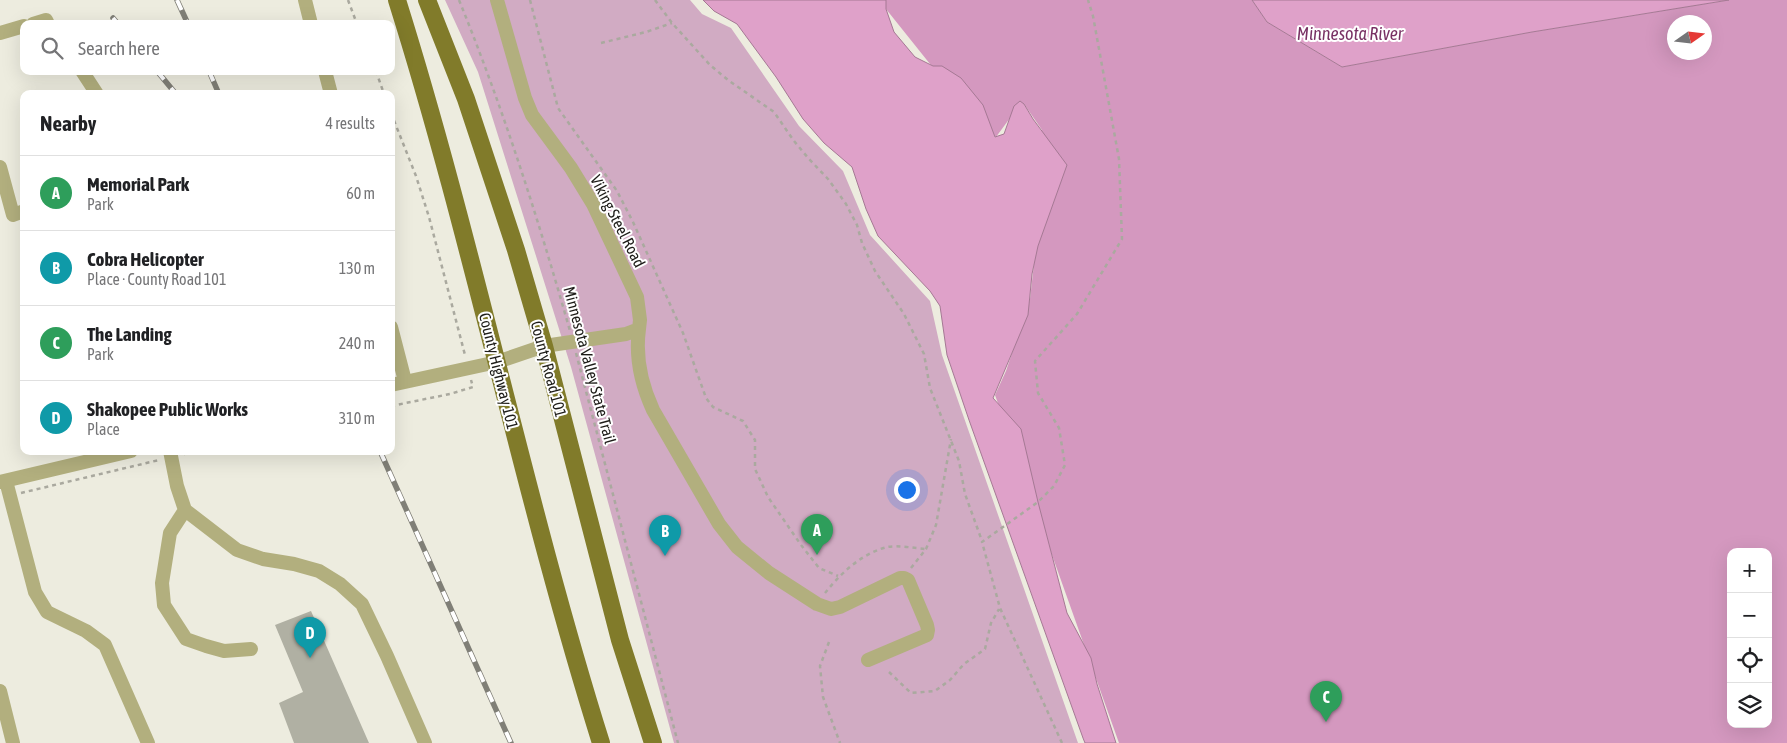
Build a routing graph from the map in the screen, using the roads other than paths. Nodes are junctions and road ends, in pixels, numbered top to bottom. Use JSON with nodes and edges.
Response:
{"nodes":[{"id":1,"x":304,"y":0,"type":"edge"},
{"id":2,"x":397,"y":0,"type":"edge"},
{"id":3,"x":427,"y":0,"type":"edge"},
{"id":4,"x":497,"y":0,"type":"edge"},
{"id":5,"x":310,"y":20,"type":"edge"},
{"id":6,"x":20,"y":27,"type":"edge"},
{"id":7,"x":0,"y":33,"type":"edge"},
{"id":8,"x":85,"y":75,"type":"edge"},
{"id":9,"x":326,"y":75,"type":"edge"},
{"id":10,"x":95,"y":90,"type":"edge"},
{"id":11,"x":330,"y":90,"type":"edge"},
{"id":12,"x":0,"y":167,"type":"edge"},
{"id":13,"x":20,"y":212,"type":"edge"},
{"id":14,"x":638,"y":329,"type":"junction"},
{"id":15,"x":395,"y":342,"type":"edge"},
{"id":16,"x":544,"y":346,"type":"junction"},
{"id":17,"x":497,"y":362,"type":"junction"},
{"id":18,"x":405,"y":381,"type":"junction"},
{"id":19,"x":395,"y":384,"type":"edge"},
{"id":20,"x":114,"y":455,"type":"edge"},
{"id":21,"x":171,"y":455,"type":"edge"},
{"id":22,"x":3,"y":481,"type":"edge"},
{"id":23,"x":185,"y":510,"type":"junction"},
{"id":24,"x":251,"y":649,"type":"dead end"},
{"id":25,"x":868,"y":660,"type":"dead end"},
{"id":26,"x":0,"y":691,"type":"edge"},
{"id":27,"x":13,"y":743,"type":"edge"},
{"id":28,"x":148,"y":743,"type":"edge"},
{"id":29,"x":425,"y":743,"type":"edge"},
{"id":30,"x":601,"y":743,"type":"edge"},
{"id":31,"x":653,"y":743,"type":"edge"}],
"edges":[{"from":1,"to":5,"type":"street"},
{"from":2,"to":17,"type":"main road","name":"County Highway 101"},
{"from":3,"to":16,"type":"main road","name":"County Road 101"},
{"from":4,"to":14,"type":"street","name":"Viking Steel Road"},
{"from":6,"to":7,"type":"street"},
{"from":8,"to":10,"type":"street"},
{"from":9,"to":11,"type":"street"},
{"from":12,"to":13,"type":"street"},
{"from":14,"to":16,"type":"street"},
{"from":14,"to":25,"type":"street","name":"Viking Steel Road"},
{"from":15,"to":18,"type":"street"},
{"from":16,"to":17,"type":"street"},
{"from":16,"to":31,"type":"main road","name":"County Road 101"},
{"from":17,"to":18,"type":"street"},
{"from":17,"to":30,"type":"main road","name":"County Highway 101"},
{"from":18,"to":19,"type":"street"},
{"from":20,"to":22,"type":"street"},
{"from":21,"to":23,"type":"street"},
{"from":22,"to":28,"type":"street"},
{"from":23,"to":24,"type":"street"},
{"from":23,"to":29,"type":"street"},
{"from":26,"to":27,"type":"street"}]}
